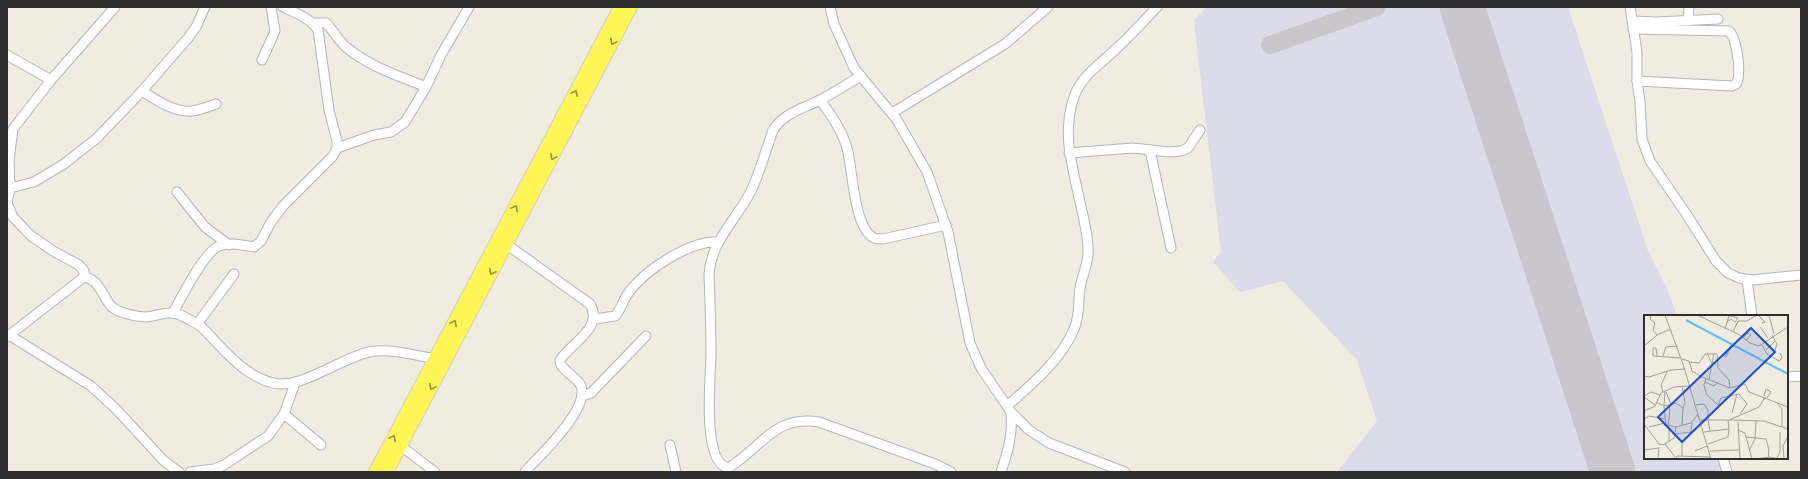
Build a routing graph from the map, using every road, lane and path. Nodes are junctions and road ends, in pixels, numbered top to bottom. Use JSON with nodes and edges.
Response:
{"nodes":[{"id":1,"x":115,"y":7,"type":"edge"},
{"id":2,"x":205,"y":7,"type":"edge"},
{"id":3,"x":271,"y":7,"type":"edge"},
{"id":4,"x":283,"y":7,"type":"edge"},
{"id":5,"x":469,"y":7,"type":"edge"},
{"id":6,"x":620,"y":7,"type":"edge"},
{"id":7,"x":631,"y":7,"type":"edge"},
{"id":8,"x":830,"y":7,"type":"edge"},
{"id":9,"x":1048,"y":7,"type":"edge"},
{"id":10,"x":1157,"y":7,"type":"edge"},
{"id":11,"x":1630,"y":7,"type":"edge"},
{"id":12,"x":1689,"y":7,"type":"edge"},
{"id":13,"x":1718,"y":19,"type":"dead end"},
{"id":14,"x":1688,"y":20,"type":"junction"},
{"id":15,"x":314,"y":23,"type":"junction"},
{"id":16,"x":1633,"y":25,"type":"junction"},
{"id":17,"x":7,"y":55,"type":"edge"},
{"id":18,"x":262,"y":60,"type":"dead end"},
{"id":19,"x":861,"y":76,"type":"junction"},
{"id":20,"x":50,"y":80,"type":"junction"},
{"id":21,"x":1637,"y":81,"type":"junction"},
{"id":22,"x":426,"y":87,"type":"junction"},
{"id":23,"x":142,"y":92,"type":"junction"},
{"id":24,"x":820,"y":100,"type":"junction"},
{"id":25,"x":216,"y":104,"type":"dead end"},
{"id":26,"x":892,"y":113,"type":"junction"},
{"id":27,"x":10,"y":127,"type":"edge"},
{"id":28,"x":1200,"y":130,"type":"dead end"},
{"id":29,"x":337,"y":148,"type":"junction"},
{"id":30,"x":1150,"y":150,"type":"junction"},
{"id":31,"x":1069,"y":153,"type":"junction"},
{"id":32,"x":10,"y":188,"type":"junction"},
{"id":33,"x":177,"y":192,"type":"dead end"},
{"id":34,"x":8,"y":203,"type":"edge"},
{"id":35,"x":946,"y":225,"type":"junction"},
{"id":36,"x":718,"y":242,"type":"junction"},
{"id":37,"x":506,"y":244,"type":"junction"},
{"id":38,"x":229,"y":245,"type":"junction"},
{"id":39,"x":1171,"y":248,"type":"dead end"},
{"id":40,"x":234,"y":274,"type":"dead end"},
{"id":41,"x":1801,"y":275,"type":"edge"},
{"id":42,"x":84,"y":277,"type":"junction"},
{"id":43,"x":1747,"y":280,"type":"junction"},
{"id":44,"x":173,"y":313,"type":"junction"},
{"id":45,"x":1752,"y":315,"type":"edge"},
{"id":46,"x":594,"y":319,"type":"junction"},
{"id":47,"x":198,"y":323,"type":"junction"},
{"id":48,"x":8,"y":336,"type":"edge"},
{"id":49,"x":646,"y":336,"type":"dead end"},
{"id":50,"x":435,"y":359,"type":"junction"},
{"id":51,"x":1801,"y":376,"type":"edge"},
{"id":52,"x":1788,"y":377,"type":"edge"},
{"id":53,"x":295,"y":383,"type":"junction"},
{"id":54,"x":582,"y":396,"type":"junction"},
{"id":55,"x":1009,"y":409,"type":"junction"},
{"id":56,"x":284,"y":414,"type":"junction"},
{"id":57,"x":321,"y":444,"type":"dead end"},
{"id":58,"x":670,"y":445,"type":"dead end"},
{"id":59,"x":401,"y":446,"type":"junction"},
{"id":60,"x":1723,"y":459,"type":"edge"},
{"id":61,"x":727,"y":470,"type":"edge"},
{"id":62,"x":180,"y":472,"type":"edge"},
{"id":63,"x":190,"y":472,"type":"edge"},
{"id":64,"x":375,"y":472,"type":"edge"},
{"id":65,"x":387,"y":472,"type":"edge"},
{"id":66,"x":435,"y":472,"type":"edge"},
{"id":67,"x":525,"y":472,"type":"edge"},
{"id":68,"x":676,"y":472,"type":"edge"},
{"id":69,"x":951,"y":472,"type":"edge"},
{"id":70,"x":1001,"y":472,"type":"edge"},
{"id":71,"x":1125,"y":472,"type":"edge"},
{"id":72,"x":1727,"y":472,"type":"edge"}],
"edges":[{"from":1,"to":20,"type":"street"},
{"from":2,"to":23,"type":"street"},
{"from":3,"to":18,"type":"street"},
{"from":4,"to":15,"type":"street"},
{"from":5,"to":22,"type":"street"},
{"from":50,"to":6,"type":"main road","one_way":true},
{"from":7,"to":37,"type":"main road","one_way":true},
{"from":8,"to":19,"type":"street"},
{"from":9,"to":26,"type":"street"},
{"from":10,"to":31,"type":"street"},
{"from":11,"to":16,"type":"street"},
{"from":12,"to":14,"type":"street"},
{"from":13,"to":14,"type":"street"},
{"from":14,"to":16,"type":"street"},
{"from":15,"to":22,"type":"street"},
{"from":15,"to":29,"type":"street"},
{"from":16,"to":21,"type":"street"},
{"from":16,"to":21,"type":"street"},
{"from":17,"to":20,"type":"street"},
{"from":19,"to":24,"type":"street"},
{"from":19,"to":26,"type":"street"},
{"from":20,"to":27,"type":"street"},
{"from":21,"to":43,"type":"street"},
{"from":22,"to":29,"type":"street"},
{"from":23,"to":25,"type":"street"},
{"from":23,"to":32,"type":"street"},
{"from":24,"to":35,"type":"street"},
{"from":24,"to":36,"type":"street"},
{"from":26,"to":35,"type":"street"},
{"from":27,"to":32,"type":"street"},
{"from":28,"to":30,"type":"street"},
{"from":29,"to":38,"type":"street"},
{"from":30,"to":31,"type":"street"},
{"from":30,"to":39,"type":"street"},
{"from":31,"to":55,"type":"street"},
{"from":32,"to":34,"type":"street"},
{"from":33,"to":38,"type":"street"},
{"from":34,"to":42,"type":"street"},
{"from":35,"to":55,"type":"street"},
{"from":36,"to":46,"type":"street"},
{"from":36,"to":61,"type":"street"},
{"from":37,"to":46,"type":"street"},
{"from":37,"to":59,"type":"main road","one_way":true},
{"from":38,"to":44,"type":"street"},
{"from":40,"to":47,"type":"street"},
{"from":41,"to":43,"type":"street"},
{"from":42,"to":44,"type":"street"},
{"from":42,"to":48,"type":"street"},
{"from":43,"to":45,"type":"street"},
{"from":44,"to":47,"type":"street"},
{"from":46,"to":54,"type":"street"},
{"from":47,"to":53,"type":"street"},
{"from":48,"to":62,"type":"street"},
{"from":49,"to":54,"type":"street"},
{"from":50,"to":53,"type":"street"},
{"from":64,"to":50,"type":"main road","one_way":true},
{"from":51,"to":52,"type":"street"},
{"from":53,"to":56,"type":"street"},
{"from":54,"to":67,"type":"street"},
{"from":55,"to":70,"type":"street"},
{"from":55,"to":71,"type":"street"},
{"from":56,"to":57,"type":"street"},
{"from":56,"to":63,"type":"street"},
{"from":58,"to":68,"type":"street"},
{"from":59,"to":65,"type":"main road"},
{"from":59,"to":66,"type":"street"},
{"from":60,"to":72,"type":"street"},
{"from":61,"to":69,"type":"street"}]}
